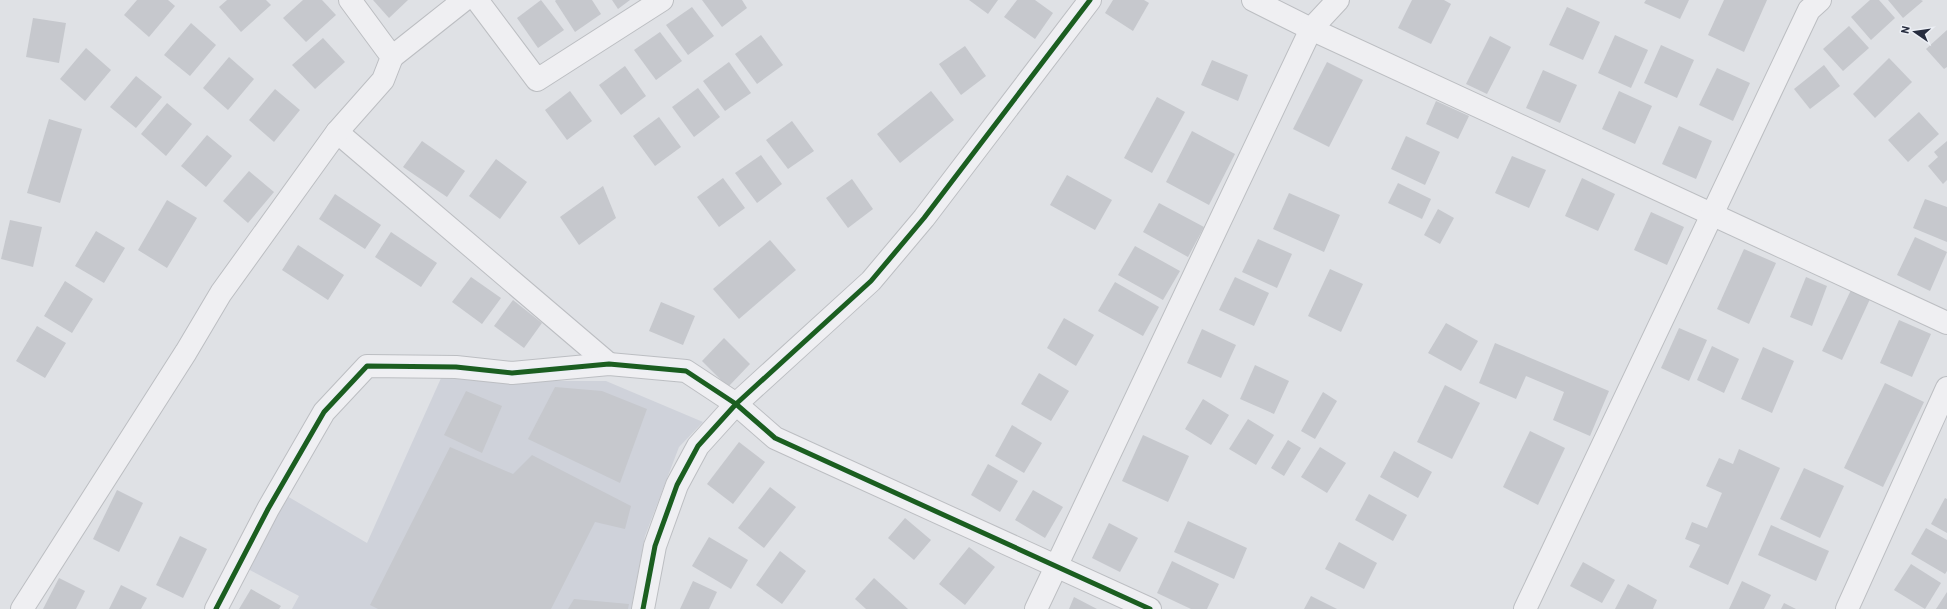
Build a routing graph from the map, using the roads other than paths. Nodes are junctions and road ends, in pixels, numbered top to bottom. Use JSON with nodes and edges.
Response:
{"nodes":[{"id":1,"x":350,"y":0,"type":"edge"},
{"id":2,"x":464,"y":0,"type":"edge"},
{"id":3,"x":477,"y":0,"type":"edge"},
{"id":4,"x":662,"y":0,"type":"edge"},
{"id":5,"x":1090,"y":0,"type":"edge"},
{"id":6,"x":1253,"y":0,"type":"edge"},
{"id":7,"x":1338,"y":0,"type":"edge"},
{"id":8,"x":1820,"y":0,"type":"edge"},
{"id":9,"x":1311,"y":29,"type":"junction"},
{"id":10,"x":392,"y":57,"type":"junction"},
{"id":11,"x":337,"y":132,"type":"junction"},
{"id":12,"x":1712,"y":214,"type":"junction"},
{"id":13,"x":1947,"y":323,"type":"edge"},
{"id":14,"x":609,"y":364,"type":"junction"},
{"id":15,"x":1947,"y":388,"type":"edge"},
{"id":16,"x":736,"y":404,"type":"junction"},
{"id":17,"x":1058,"y":565,"type":"junction"},
{"id":18,"x":22,"y":609,"type":"edge"},
{"id":19,"x":216,"y":609,"type":"edge"},
{"id":20,"x":643,"y":609,"type":"edge"},
{"id":21,"x":1036,"y":609,"type":"edge"},
{"id":22,"x":1150,"y":609,"type":"edge"},
{"id":23,"x":1525,"y":609,"type":"edge"},
{"id":24,"x":1846,"y":609,"type":"edge"}],
"edges":[{"from":1,"to":10,"type":"street"},
{"from":2,"to":10,"type":"street"},
{"from":3,"to":4,"type":"street"},
{"from":5,"to":16,"type":"street"},
{"from":6,"to":9,"type":"street"},
{"from":7,"to":9,"type":"street"},
{"from":8,"to":12,"type":"street"},
{"from":9,"to":12,"type":"street"},
{"from":9,"to":17,"type":"street"},
{"from":10,"to":11,"type":"street"},
{"from":11,"to":14,"type":"street"},
{"from":11,"to":18,"type":"street"},
{"from":12,"to":13,"type":"street"},
{"from":12,"to":23,"type":"street"},
{"from":14,"to":16,"type":"street"},
{"from":14,"to":19,"type":"street"},
{"from":15,"to":24,"type":"street"},
{"from":16,"to":17,"type":"street"},
{"from":16,"to":20,"type":"street"},
{"from":17,"to":21,"type":"street"},
{"from":17,"to":22,"type":"street"}]}
